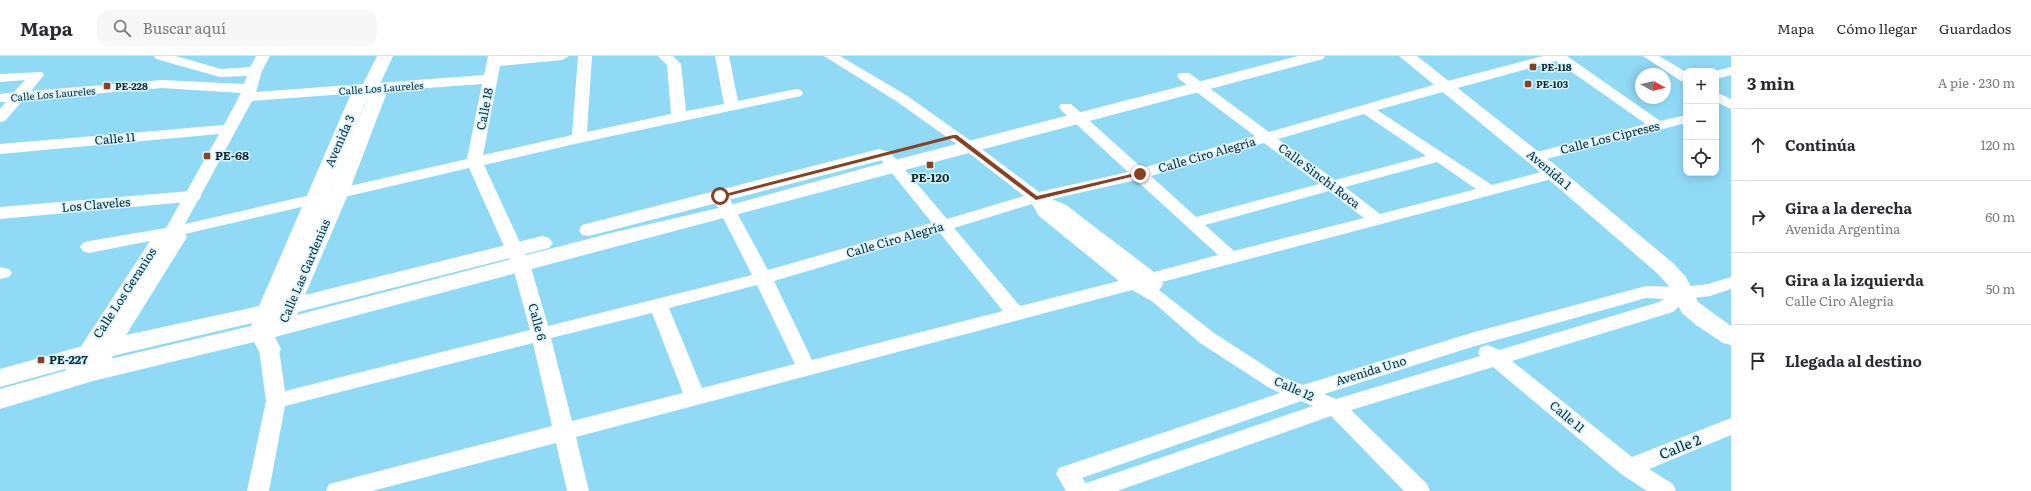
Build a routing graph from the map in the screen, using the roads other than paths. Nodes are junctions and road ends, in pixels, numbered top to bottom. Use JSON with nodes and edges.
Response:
{"nodes":[{"id":1,"x":161,"y":56,"type":"edge"},
{"id":2,"x":263,"y":56,"type":"edge"},
{"id":3,"x":385,"y":56,"type":"edge"},
{"id":4,"x":562,"y":56,"type":"edge"},
{"id":5,"x":585,"y":56,"type":"edge"},
{"id":6,"x":665,"y":56,"type":"edge"},
{"id":7,"x":722,"y":56,"type":"edge"},
{"id":8,"x":831,"y":56,"type":"edge"},
{"id":9,"x":1260,"y":56,"type":"edge"},
{"id":10,"x":1317,"y":56,"type":"edge"},
{"id":11,"x":1408,"y":56,"type":"edge"},
{"id":12,"x":1558,"y":56,"type":"edge"},
{"id":13,"x":1650,"y":56,"type":"edge"},
{"id":14,"x":494,"y":59,"type":"edge"},
{"id":15,"x":1731,"y":71,"type":"edge"},
{"id":16,"x":255,"y":72,"type":"junction"},
{"id":17,"x":1719,"y":74,"type":"edge"},
{"id":18,"x":1683,"y":76,"type":"edge"},
{"id":19,"x":0,"y":78,"type":"edge"},
{"id":20,"x":490,"y":79,"type":"junction"},
{"id":21,"x":1192,"y":81,"type":"junction"},
{"id":22,"x":1445,"y":86,"type":"junction"},
{"id":23,"x":369,"y":89,"type":"junction"},
{"id":24,"x":248,"y":93,"type":"junction"},
{"id":25,"x":796,"y":94,"type":"dead end"},
{"id":26,"x":18,"y":97,"type":"junction"},
{"id":27,"x":0,"y":98,"type":"edge"},
{"id":28,"x":1719,"y":98,"type":"edge"},
{"id":29,"x":1731,"y":105,"type":"edge"},
{"id":30,"x":732,"y":106,"type":"junction"},
{"id":31,"x":1731,"y":108,"type":"edge"},
{"id":32,"x":1366,"y":109,"type":"junction"},
{"id":33,"x":1719,"y":111,"type":"edge"},
{"id":34,"x":1073,"y":112,"type":"junction"},
{"id":35,"x":0,"y":118,"type":"edge"},
{"id":36,"x":679,"y":118,"type":"junction"},
{"id":37,"x":1683,"y":120,"type":"edge"},
{"id":38,"x":1658,"y":126,"type":"junction"},
{"id":39,"x":229,"y":129,"type":"junction"},
{"id":40,"x":1267,"y":137,"type":"junction"},
{"id":41,"x":579,"y":138,"type":"junction"},
{"id":42,"x":962,"y":141,"type":"junction"},
{"id":43,"x":0,"y":149,"type":"edge"},
{"id":44,"x":1534,"y":157,"type":"junction"},
{"id":45,"x":1439,"y":158,"type":"junction"},
{"id":46,"x":889,"y":160,"type":"junction"},
{"id":47,"x":474,"y":161,"type":"junction"},
{"id":48,"x":1140,"y":174,"type":"junction"},
{"id":49,"x":1553,"y":174,"type":"junction"},
{"id":50,"x":1331,"y":186,"type":"junction"},
{"id":51,"x":1489,"y":190,"type":"junction"},
{"id":52,"x":339,"y":192,"type":"junction"},
{"id":53,"x":191,"y":197,"type":"junction"},
{"id":54,"x":315,"y":198,"type":"junction"},
{"id":55,"x":1036,"y":198,"type":"junction"},
{"id":56,"x":723,"y":204,"type":"junction"},
{"id":57,"x":0,"y":214,"type":"edge"},
{"id":58,"x":1377,"y":219,"type":"junction"},
{"id":59,"x":1192,"y":223,"type":"junction"},
{"id":60,"x":943,"y":225,"type":"junction"},
{"id":61,"x":172,"y":232,"type":"junction"},
{"id":62,"x":89,"y":247,"type":"dead end"},
{"id":63,"x":518,"y":257,"type":"junction"},
{"id":64,"x":1230,"y":257,"type":"junction"},
{"id":65,"x":763,"y":278,"type":"junction"},
{"id":66,"x":1142,"y":280,"type":"junction"},
{"id":67,"x":1731,"y":283,"type":"edge"},
{"id":68,"x":1682,"y":293,"type":"junction"},
{"id":69,"x":658,"y":305,"type":"junction"},
{"id":70,"x":1015,"y":313,"type":"junction"},
{"id":71,"x":274,"y":326,"type":"junction"},
{"id":72,"x":541,"y":335,"type":"junction"},
{"id":73,"x":1731,"y":337,"type":"edge"},
{"id":74,"x":1471,"y":340,"type":"junction"},
{"id":75,"x":108,"y":348,"type":"junction"},
{"id":76,"x":1495,"y":357,"type":"junction"},
{"id":77,"x":806,"y":367,"type":"junction"},
{"id":78,"x":83,"y":368,"type":"junction"},
{"id":79,"x":0,"y":378,"type":"edge"},
{"id":80,"x":1302,"y":393,"type":"junction"},
{"id":81,"x":695,"y":396,"type":"junction"},
{"id":82,"x":0,"y":399,"type":"edge"},
{"id":83,"x":276,"y":401,"type":"junction"},
{"id":84,"x":1334,"y":406,"type":"junction"},
{"id":85,"x":1731,"y":426,"type":"edge"},
{"id":86,"x":564,"y":431,"type":"junction"},
{"id":87,"x":1629,"y":468,"type":"junction"},
{"id":88,"x":1073,"y":482,"type":"edge"},
{"id":89,"x":258,"y":491,"type":"edge"},
{"id":90,"x":337,"y":491,"type":"edge"},
{"id":91,"x":578,"y":491,"type":"edge"},
{"id":92,"x":1090,"y":491,"type":"edge"},
{"id":93,"x":1419,"y":491,"type":"edge"},
{"id":94,"x":1665,"y":491,"type":"edge"}],
"edges":[{"from":1,"to":16,"type":"street"},
{"from":2,"to":16,"type":"street","name":"Calle Los Geranios"},
{"from":3,"to":23,"type":"street","name":"Avenida 3"},
{"from":4,"to":14,"type":"street"},
{"from":5,"to":41,"type":"street"},
{"from":6,"to":36,"type":"street"},
{"from":7,"to":30,"type":"street"},
{"from":8,"to":42,"type":"street","name":"Calle 12"},
{"from":9,"to":21,"type":"street"},
{"from":10,"to":21,"type":"street"},
{"from":11,"to":22,"type":"street","name":"Avenida 1"},
{"from":12,"to":22,"type":"street","name":"Calle Ciro Alegría"},
{"from":12,"to":38,"type":"street"},
{"from":13,"to":18,"type":"street"},
{"from":14,"to":20,"type":"street","name":"Calle 18"},
{"from":15,"to":17,"type":"street"},
{"from":16,"to":24,"type":"street","name":"Calle Los Geranios"},
{"from":19,"to":26,"type":"street"},
{"from":20,"to":23,"type":"street","name":"Calle Los Laureles"},
{"from":20,"to":47,"type":"street","name":"Calle 18"},
{"from":21,"to":34,"type":"street"},
{"from":21,"to":40,"type":"street","name":"Calle Sinchi Roca"},
{"from":22,"to":32,"type":"street","name":"Calle Ciro Alegría"},
{"from":22,"to":44,"type":"street","name":"Avenida 1"},
{"from":23,"to":24,"type":"street","name":"Calle Los Laureles"},
{"from":23,"to":52,"type":"street","name":"Avenida 3"},
{"from":23,"to":54,"type":"street","name":"Avenida 3"},
{"from":24,"to":26,"type":"street","name":"Calle Los Laureles"},
{"from":24,"to":39,"type":"street","name":"Calle Los Geranios"},
{"from":25,"to":30,"type":"street"},
{"from":26,"to":27,"type":"street","name":"Calle Los Laureles"},
{"from":26,"to":35,"type":"street"},
{"from":28,"to":29,"type":"street"},
{"from":30,"to":36,"type":"street"},
{"from":31,"to":33,"type":"street"},
{"from":32,"to":40,"type":"street","name":"Calle Ciro Alegría"},
{"from":32,"to":45,"type":"street"},
{"from":34,"to":42,"type":"street"},
{"from":34,"to":48,"type":"street"},
{"from":36,"to":41,"type":"street"},
{"from":37,"to":38,"type":"street","name":"Calle Los Cipreses"},
{"from":38,"to":44,"type":"street","name":"Calle Los Cipreses"},
{"from":39,"to":43,"type":"street","name":"Calle 11"},
{"from":39,"to":53,"type":"street","name":"Calle Los Geranios"},
{"from":40,"to":48,"type":"street","name":"Calle Ciro Alegría"},
{"from":40,"to":50,"type":"street","name":"Calle Sinchi Roca"},
{"from":41,"to":47,"type":"street"},
{"from":42,"to":46,"type":"street"},
{"from":42,"to":55,"type":"street","name":"Calle 12"},
{"from":44,"to":49,"type":"street","name":"Avenida 1"},
{"from":45,"to":50,"type":"street"},
{"from":45,"to":51,"type":"street"},
{"from":46,"to":56,"type":"street"},
{"from":46,"to":60,"type":"street"},
{"from":47,"to":52,"type":"street"},
{"from":47,"to":63,"type":"street","name":"Calle 6"},
{"from":48,"to":55,"type":"street","name":"Calle Ciro Alegría"},
{"from":48,"to":59,"type":"street"},
{"from":49,"to":51,"type":"street"},
{"from":49,"to":68,"type":"street","name":"Avenida 1"},
{"from":50,"to":58,"type":"street","name":"Calle Sinchi Roca"},
{"from":50,"to":59,"type":"street"},
{"from":51,"to":58,"type":"street"},
{"from":52,"to":54,"type":"street"},
{"from":52,"to":71,"type":"street","name":"Calle Las Gardenias"},
{"from":53,"to":57,"type":"street","name":"Los Claveles"},
{"from":53,"to":61,"type":"street","name":"Calle Los Geranios"},
{"from":54,"to":61,"type":"street"},
{"from":54,"to":71,"type":"street","name":"Calle Las Gardenias"},
{"from":55,"to":60,"type":"street","name":"Calle Ciro Alegría"},
{"from":55,"to":66,"type":"street","name":"Calle 12"},
{"from":56,"to":63,"type":"street"},
{"from":56,"to":65,"type":"street"},
{"from":58,"to":64,"type":"street"},
{"from":59,"to":64,"type":"street"},
{"from":60,"to":65,"type":"street","name":"Calle Ciro Alegría"},
{"from":60,"to":70,"type":"street"},
{"from":61,"to":62,"type":"street"},
{"from":61,"to":75,"type":"street","name":"Calle Los Geranios"},
{"from":61,"to":78,"type":"street","name":"Calle Los Geranios"},
{"from":63,"to":71,"type":"street"},
{"from":63,"to":72,"type":"street","name":"Calle 6"},
{"from":64,"to":66,"type":"street"},
{"from":65,"to":69,"type":"street","name":"Calle Ciro Alegría"},
{"from":65,"to":77,"type":"street"},
{"from":66,"to":70,"type":"street"},
{"from":66,"to":80,"type":"street","name":"Calle 12"},
{"from":67,"to":68,"type":"street","name":"Avenida Uno"},
{"from":68,"to":73,"type":"street","name":"Avenida 1"},
{"from":68,"to":74,"type":"street","name":"Avenida Uno"},
{"from":68,"to":76,"type":"street","name":"Avenida Uno"},
{"from":69,"to":72,"type":"street","name":"Calle Ciro Alegría"},
{"from":69,"to":81,"type":"street"},
{"from":70,"to":77,"type":"street"},
{"from":71,"to":75,"type":"street"},
{"from":71,"to":78,"type":"street"},
{"from":71,"to":83,"type":"street"},
{"from":72,"to":83,"type":"street","name":"Calle Ciro Alegría"},
{"from":72,"to":86,"type":"street","name":"Calle 6"},
{"from":74,"to":76,"type":"street","name":"Calle 11"},
{"from":74,"to":80,"type":"street","name":"Avenida Uno"},
{"from":75,"to":78,"type":"street"},
{"from":76,"to":84,"type":"street","name":"Avenida Uno"},
{"from":76,"to":87,"type":"street","name":"Calle 11"},
{"from":77,"to":81,"type":"street"},
{"from":78,"to":79,"type":"street"},
{"from":78,"to":82,"type":"street"},
{"from":80,"to":84,"type":"street","name":"Calle 12"},
{"from":80,"to":88,"type":"street","name":"Avenida Uno"},
{"from":81,"to":86,"type":"street"},
{"from":83,"to":89,"type":"street"},
{"from":84,"to":92,"type":"street","name":"Avenida Uno"},
{"from":84,"to":93,"type":"street","name":"Calle 12"},
{"from":85,"to":87,"type":"street","name":"Calle 2"},
{"from":86,"to":90,"type":"street"},
{"from":86,"to":91,"type":"street","name":"Calle 6"},
{"from":87,"to":94,"type":"street","name":"Calle 11"}]}
